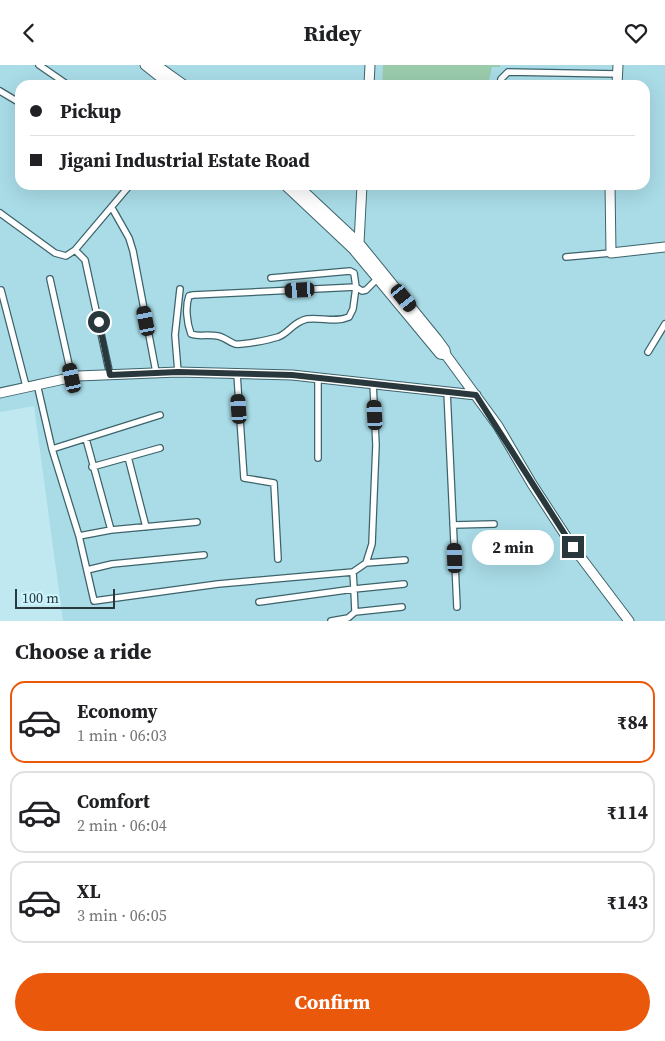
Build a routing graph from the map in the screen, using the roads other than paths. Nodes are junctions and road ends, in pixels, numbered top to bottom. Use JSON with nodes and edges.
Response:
{"nodes":[{"id":1,"x":40,"y":65,"type":"edge"},
{"id":2,"x":144,"y":65,"type":"edge"},
{"id":3,"x":156,"y":65,"type":"edge"},
{"id":4,"x":370,"y":65,"type":"edge"},
{"id":5,"x":618,"y":70,"type":"edge"},
{"id":6,"x":61,"y":80,"type":"edge"},
{"id":7,"x":164,"y":80,"type":"edge"},
{"id":8,"x":177,"y":80,"type":"edge"},
{"id":9,"x":369,"y":80,"type":"edge"},
{"id":10,"x":500,"y":80,"type":"edge"},
{"id":11,"x":0,"y":91,"type":"edge"},
{"id":12,"x":15,"y":100,"type":"edge"},
{"id":13,"x":126,"y":190,"type":"edge"},
{"id":14,"x":291,"y":190,"type":"edge"},
{"id":15,"x":302,"y":190,"type":"edge"},
{"id":16,"x":362,"y":190,"type":"edge"},
{"id":17,"x":610,"y":190,"type":"edge"},
{"id":18,"x":112,"y":208,"type":"junction"},
{"id":19,"x":0,"y":213,"type":"edge"},
{"id":20,"x":356,"y":246,"type":"junction"},
{"id":21,"x":665,"y":247,"type":"edge"},
{"id":22,"x":75,"y":250,"type":"junction"},
{"id":23,"x":611,"y":253,"type":"junction"},
{"id":24,"x":566,"y":257,"type":"dead end"},
{"id":25,"x":271,"y":278,"type":"dead end"},
{"id":26,"x":50,"y":279,"type":"dead end"},
{"id":27,"x":377,"y":279,"type":"junction"},
{"id":28,"x":356,"y":287,"type":"junction"},
{"id":29,"x":180,"y":289,"type":"dead end"},
{"id":30,"x":1,"y":290,"type":"edge"},
{"id":31,"x":665,"y":324,"type":"edge"},
{"id":32,"x":648,"y":352,"type":"dead end"},
{"id":33,"x":446,"y":355,"type":"junction"},
{"id":34,"x":156,"y":372,"type":"junction"},
{"id":35,"x":178,"y":372,"type":"junction"},
{"id":36,"x":237,"y":374,"type":"junction"},
{"id":37,"x":110,"y":375,"type":"junction"},
{"id":38,"x":72,"y":378,"type":"junction"},
{"id":39,"x":318,"y":378,"type":"junction"},
{"id":40,"x":373,"y":383,"type":"junction"},
{"id":41,"x":38,"y":384,"type":"junction"},
{"id":42,"x":26,"y":387,"type":"junction"},
{"id":43,"x":447,"y":391,"type":"junction"},
{"id":44,"x":0,"y":393,"type":"edge"},
{"id":45,"x":476,"y":395,"type":"junction"},
{"id":46,"x":160,"y":415,"type":"dead end"},
{"id":47,"x":86,"y":439,"type":"junction"},
{"id":48,"x":160,"y":448,"type":"dead end"},
{"id":49,"x":52,"y":449,"type":"junction"},
{"id":50,"x":128,"y":457,"type":"junction"},
{"id":51,"x":318,"y":459,"type":"dead end"},
{"id":52,"x":92,"y":467,"type":"junction"},
{"id":53,"x":197,"y":522,"type":"dead end"},
{"id":54,"x":494,"y":524,"type":"dead end"},
{"id":55,"x":453,"y":525,"type":"junction"},
{"id":56,"x":146,"y":527,"type":"junction"},
{"id":57,"x":111,"y":530,"type":"junction"},
{"id":58,"x":80,"y":537,"type":"junction"},
{"id":59,"x":204,"y":555,"type":"dead end"},
{"id":60,"x":278,"y":559,"type":"dead end"},
{"id":61,"x":405,"y":560,"type":"dead end"},
{"id":62,"x":366,"y":563,"type":"junction"},
{"id":63,"x":87,"y":570,"type":"junction"},
{"id":64,"x":353,"y":572,"type":"junction"},
{"id":65,"x":404,"y":584,"type":"dead end"},
{"id":66,"x":354,"y":589,"type":"junction"},
{"id":67,"x":259,"y":602,"type":"dead end"},
{"id":68,"x":402,"y":607,"type":"dead end"},
{"id":69,"x":457,"y":607,"type":"dead end"},
{"id":70,"x":355,"y":612,"type":"junction"},
{"id":71,"x":331,"y":621,"type":"edge"},
{"id":72,"x":629,"y":621,"type":"edge"}],
"edges":[{"from":1,"to":6,"type":"street"},
{"from":2,"to":7,"type":"main road"},
{"from":3,"to":8,"type":"main road"},
{"from":4,"to":9,"type":"main road"},
{"from":5,"to":10,"type":"street"},
{"from":11,"to":12,"type":"street"},
{"from":13,"to":18,"type":"street"},
{"from":14,"to":20,"type":"main road"},
{"from":15,"to":20,"type":"main road"},
{"from":16,"to":20,"type":"main road"},
{"from":17,"to":23,"type":"main road"},
{"from":18,"to":22,"type":"street"},
{"from":18,"to":34,"type":"street"},
{"from":19,"to":22,"type":"street"},
{"from":20,"to":27,"type":"main road"},
{"from":20,"to":33,"type":"main road"},
{"from":21,"to":23,"type":"main road"},
{"from":22,"to":37,"type":"street"},
{"from":23,"to":24,"type":"street"},
{"from":25,"to":28,"type":"street"},
{"from":26,"to":38,"type":"street"},
{"from":27,"to":28,"type":"street"},
{"from":27,"to":33,"type":"main road"},
{"from":28,"to":28,"type":"street"},
{"from":29,"to":35,"type":"street"},
{"from":30,"to":42,"type":"street"},
{"from":31,"to":32,"type":"street"},
{"from":33,"to":45,"type":"main road"},
{"from":34,"to":35,"type":"main road"},
{"from":34,"to":37,"type":"main road"},
{"from":35,"to":36,"type":"main road"},
{"from":36,"to":39,"type":"main road"},
{"from":36,"to":60,"type":"street"},
{"from":37,"to":38,"type":"main road"},
{"from":38,"to":41,"type":"main road"},
{"from":39,"to":40,"type":"main road"},
{"from":39,"to":51,"type":"street"},
{"from":40,"to":43,"type":"main road"},
{"from":40,"to":62,"type":"street"},
{"from":41,"to":42,"type":"main road"},
{"from":41,"to":49,"type":"street"},
{"from":42,"to":44,"type":"main road"},
{"from":43,"to":45,"type":"main road"},
{"from":43,"to":55,"type":"street"},
{"from":45,"to":72,"type":"main road"},
{"from":46,"to":47,"type":"street"},
{"from":47,"to":49,"type":"street"},
{"from":47,"to":52,"type":"street"},
{"from":48,"to":50,"type":"street"},
{"from":49,"to":58,"type":"street"},
{"from":50,"to":52,"type":"street"},
{"from":50,"to":56,"type":"street"},
{"from":52,"to":57,"type":"street"},
{"from":53,"to":56,"type":"street"},
{"from":54,"to":55,"type":"street"},
{"from":55,"to":69,"type":"street"},
{"from":56,"to":57,"type":"street"},
{"from":57,"to":58,"type":"street"},
{"from":58,"to":63,"type":"street"},
{"from":59,"to":63,"type":"street"},
{"from":61,"to":62,"type":"street"},
{"from":62,"to":64,"type":"street"},
{"from":63,"to":64,"type":"street"},
{"from":64,"to":66,"type":"street"},
{"from":65,"to":66,"type":"street"},
{"from":66,"to":67,"type":"street"},
{"from":66,"to":70,"type":"street"},
{"from":68,"to":70,"type":"street"},
{"from":70,"to":71,"type":"street"}]}
